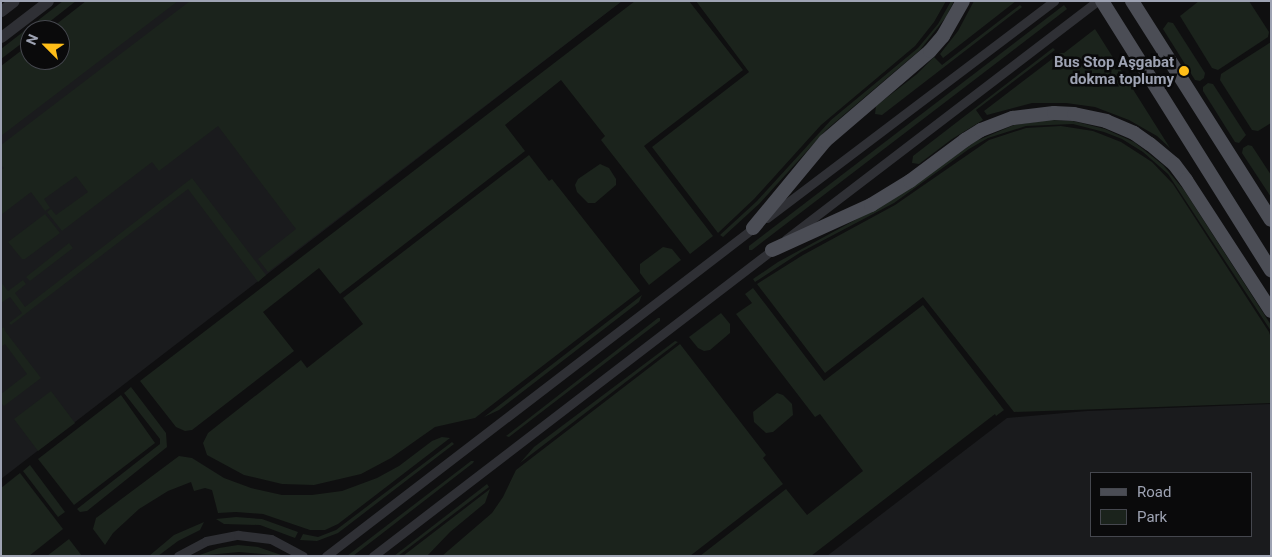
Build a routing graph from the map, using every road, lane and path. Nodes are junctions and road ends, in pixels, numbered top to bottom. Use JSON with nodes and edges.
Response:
{"nodes":[{"id":1,"x":14,"y":1,"type":"edge"},
{"id":2,"x":48,"y":1,"type":"edge"},
{"id":3,"x":963,"y":1,"type":"edge"},
{"id":4,"x":1054,"y":1,"type":"edge"},
{"id":5,"x":1097,"y":1,"type":"edge"},
{"id":6,"x":1102,"y":1,"type":"edge"},
{"id":7,"x":1132,"y":1,"type":"edge"},
{"id":8,"x":1,"y":11,"type":"edge"},
{"id":9,"x":1,"y":37,"type":"edge"},
{"id":10,"x":1271,"y":220,"type":"edge"},
{"id":11,"x":753,"y":228,"type":"junction"},
{"id":12,"x":772,"y":250,"type":"junction"},
{"id":13,"x":1271,"y":270,"type":"edge"},
{"id":14,"x":1271,"y":311,"type":"edge"},
{"id":15,"x":178,"y":556,"type":"edge"},
{"id":16,"x":304,"y":556,"type":"edge"},
{"id":17,"x":326,"y":556,"type":"edge"},
{"id":18,"x":373,"y":556,"type":"edge"}],
"edges":[{"from":1,"to":8,"type":"street"},
{"from":2,"to":9,"type":"street"},
{"from":3,"to":11,"type":"main road"},
{"from":4,"to":11,"type":"street"},
{"from":5,"to":12,"type":"street"},
{"from":6,"to":13,"type":"main road"},
{"from":7,"to":10,"type":"main road"},
{"from":11,"to":17,"type":"street"},
{"from":12,"to":14,"type":"main road"},
{"from":12,"to":18,"type":"street"},
{"from":15,"to":16,"type":"street"}]}
